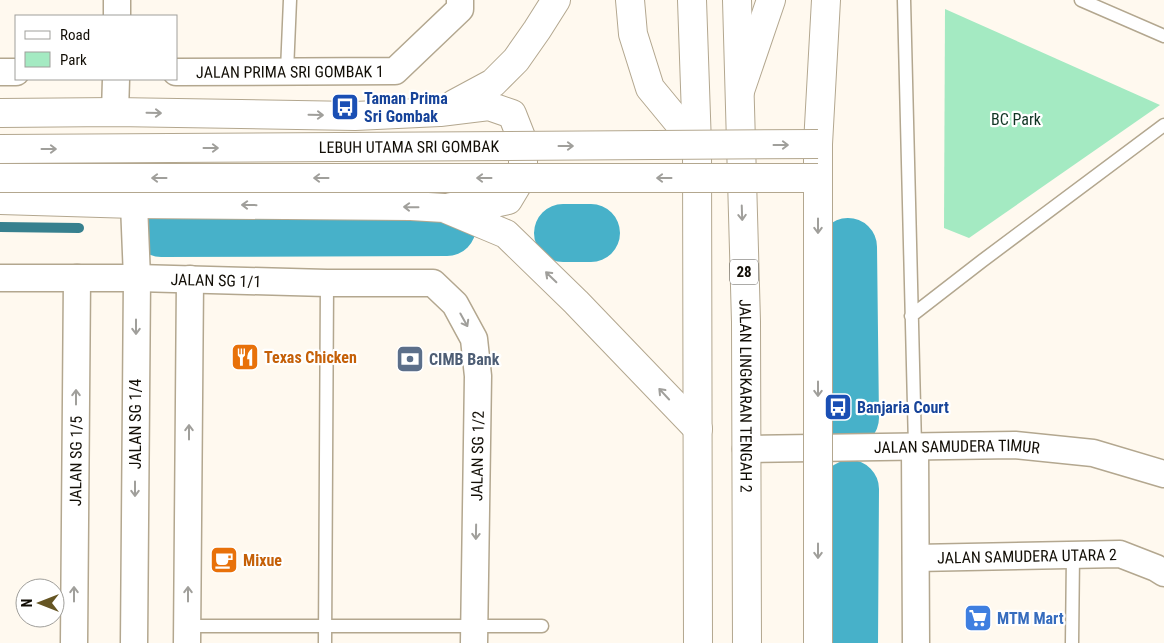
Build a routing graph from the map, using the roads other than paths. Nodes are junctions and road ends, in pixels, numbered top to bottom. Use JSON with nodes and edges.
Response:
{"nodes":[{"id":1,"x":117,"y":0,"type":"edge"},
{"id":2,"x":290,"y":0,"type":"edge"},
{"id":3,"x":460,"y":0,"type":"edge"},
{"id":4,"x":556,"y":0,"type":"edge"},
{"id":5,"x":630,"y":0,"type":"edge"},
{"id":6,"x":692,"y":0,"type":"edge"},
{"id":7,"x":737,"y":0,"type":"edge"},
{"id":8,"x":771,"y":0,"type":"edge"},
{"id":9,"x":826,"y":0,"type":"edge"},
{"id":10,"x":904,"y":0,"type":"edge"},
{"id":11,"x":1081,"y":0,"type":"edge"},
{"id":12,"x":117,"y":15,"type":"edge"},
{"id":13,"x":1164,"y":36,"type":"edge"},
{"id":14,"x":287,"y":71,"type":"junction"},
{"id":15,"x":0,"y":72,"type":"edge"},
{"id":16,"x":15,"y":72,"type":"edge"},
{"id":17,"x":178,"y":72,"type":"edge"},
{"id":18,"x":116,"y":80,"type":"edge"},
{"id":19,"x":739,"y":94,"type":"junction"},
{"id":20,"x":115,"y":112,"type":"junction"},
{"id":21,"x":440,"y":112,"type":"junction"},
{"id":22,"x":0,"y":113,"type":"edge"},
{"id":23,"x":1164,"y":125,"type":"edge"},
{"id":24,"x":818,"y":144,"type":"junction"},
{"id":25,"x":696,"y":145,"type":"junction"},
{"id":26,"x":0,"y":149,"type":"edge"},
{"id":27,"x":0,"y":178,"type":"edge"},
{"id":28,"x":818,"y":178,"type":"junction"},
{"id":29,"x":0,"y":200,"type":"edge"},
{"id":30,"x":134,"y":204,"type":"junction"},
{"id":31,"x":444,"y":208,"type":"junction"},
{"id":32,"x":0,"y":278,"type":"edge"},
{"id":33,"x":77,"y":278,"type":"junction"},
{"id":34,"x":137,"y":278,"type":"junction"},
{"id":35,"x":190,"y":279,"type":"junction"},
{"id":36,"x":327,"y":282,"type":"junction"},
{"id":37,"x":433,"y":282,"type":"joint"},
{"id":38,"x":911,"y":316,"type":"junction"},
{"id":39,"x":698,"y":429,"type":"junction"},
{"id":40,"x":915,"y":446,"type":"junction"},
{"id":41,"x":746,"y":449,"type":"junction"},
{"id":42,"x":1164,"y":474,"type":"edge"},
{"id":43,"x":1072,"y":555,"type":"junction"},
{"id":44,"x":916,"y":558,"type":"junction"},
{"id":45,"x":1164,"y":573,"type":"edge"},
{"id":46,"x":325,"y":626,"type":"junction"},
{"id":47,"x":542,"y":626,"type":"dead end"},
{"id":48,"x":187,"y":634,"type":"edge"},
{"id":49,"x":474,"y":634,"type":"edge"},
{"id":50,"x":74,"y":643,"type":"edge"},
{"id":51,"x":134,"y":643,"type":"edge"},
{"id":52,"x":325,"y":643,"type":"edge"},
{"id":53,"x":698,"y":643,"type":"edge"},
{"id":54,"x":747,"y":643,"type":"edge"},
{"id":55,"x":818,"y":643,"type":"edge"},
{"id":56,"x":916,"y":643,"type":"edge"},
{"id":57,"x":1072,"y":643,"type":"edge"}],
"edges":[{"from":1,"to":12,"type":"street"},
{"from":2,"to":14,"type":"lane"},
{"from":3,"to":14,"type":"street","name":"JALAN PRIMA SRI GOMBAK 1"},
{"from":4,"to":21,"type":"main road","name":"LEBUH UTAMA SRI GOMBAK"},
{"from":5,"to":25,"type":"main road"},
{"from":6,"to":25,"type":"main road"},
{"from":7,"to":19,"type":"main road","name":"JALAN LINGKARAN TENGAH 2","number":"28"},
{"from":8,"to":19,"type":"main road"},
{"from":9,"to":24,"type":"main road"},
{"from":10,"to":38,"type":"lane"},
{"from":11,"to":13,"type":"lane"},
{"from":14,"to":17,"type":"street","name":"JALAN PRIMA SRI GOMBAK 1"},
{"from":15,"to":16,"type":"street"},
{"from":18,"to":20,"type":"street"},
{"from":19,"to":41,"type":"main road","name":"JALAN LINGKARAN TENGAH 2","number":"28","one_way":true},
{"from":20,"to":21,"type":"main road","name":"LEBUH UTAMA SRI GOMBAK","one_way":true},
{"from":20,"to":22,"type":"main road","name":"LEBUH UTAMA SRI GOMBAK"},
{"from":21,"to":31,"type":"main road"},
{"from":23,"to":38,"type":"lane"},
{"from":26,"to":24,"type":"main road","name":"LEBUH UTAMA SRI GOMBAK","one_way":true,"bridge":true},
{"from":24,"to":28,"type":"main road"},
{"from":25,"to":39,"type":"main road"},
{"from":28,"to":27,"type":"main road","name":"LEBUH UTAMA SRI GOMBAK","one_way":true,"bridge":true},
{"from":28,"to":55,"type":"main road","one_way":true,"bridge":true},
{"from":29,"to":30,"type":"main road"},
{"from":31,"to":30,"type":"main road","one_way":true},
{"from":30,"to":34,"type":"street","name":"JALAN SG 1/4"},
{"from":39,"to":31,"type":"main road","one_way":true},
{"from":32,"to":33,"type":"street","name":"JALAN SG 1/1"},
{"from":33,"to":34,"type":"street","name":"JALAN SG 1/1"},
{"from":50,"to":33,"type":"street","name":"JALAN SG 1/5","one_way":true},
{"from":34,"to":35,"type":"street","name":"JALAN SG 1/1"},
{"from":34,"to":51,"type":"street","name":"JALAN SG 1/4","one_way":true},
{"from":35,"to":36,"type":"street","name":"JALAN SG 1/1"},
{"from":48,"to":35,"type":"street","one_way":true},
{"from":36,"to":37,"type":"street","name":"JALAN SG 1/1"},
{"from":36,"to":46,"type":"lane"},
{"from":37,"to":49,"type":"street","name":"JALAN SG 1/2","one_way":true},
{"from":38,"to":40,"type":"lane"},
{"from":39,"to":53,"type":"main road"},
{"from":40,"to":41,"type":"street","name":"JALAN SAMUDERA TIMUR"},
{"from":40,"to":42,"type":"street","name":"JALAN SAMUDERA TIMUR"},
{"from":40,"to":44,"type":"street"},
{"from":41,"to":54,"type":"main road","name":"JALAN LINGKARAN TENGAH 2","number":"28"},
{"from":43,"to":44,"type":"street","name":"JALAN SAMUDERA UTARA 2"},
{"from":43,"to":45,"type":"street","name":"JALAN SAMUDERA UTARA 2"},
{"from":43,"to":57,"type":"lane"},
{"from":44,"to":56,"type":"street"},
{"from":46,"to":48,"type":"lane"},
{"from":46,"to":49,"type":"lane"},
{"from":46,"to":52,"type":"lane"},
{"from":47,"to":49,"type":"lane"}]}
